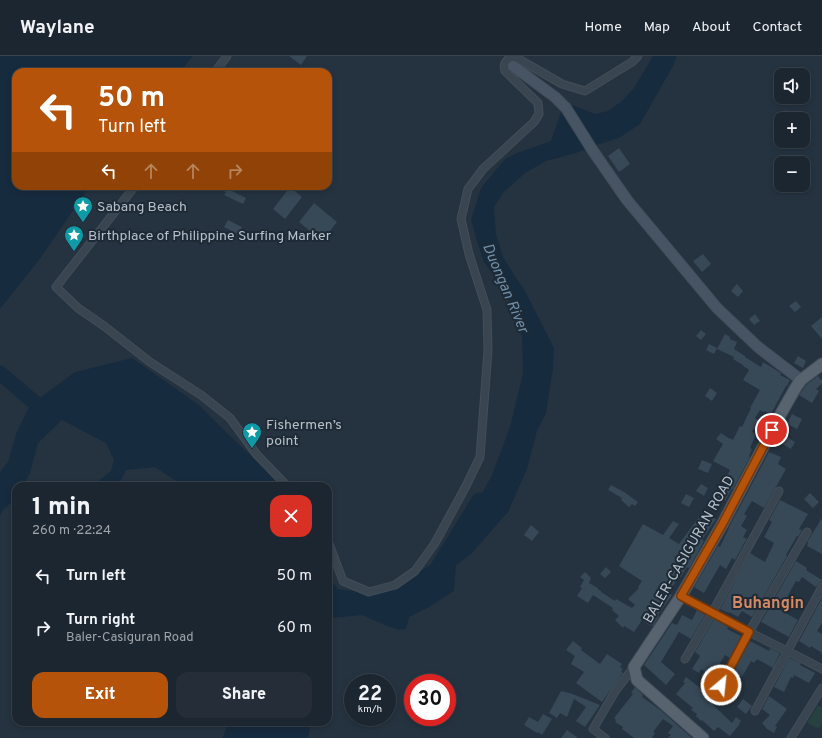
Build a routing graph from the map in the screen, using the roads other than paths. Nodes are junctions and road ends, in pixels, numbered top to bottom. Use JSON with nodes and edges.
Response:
{"nodes":[{"id":1,"x":227,"y":56,"type":"edge"},
{"id":2,"x":498,"y":56,"type":"edge"},
{"id":3,"x":638,"y":56,"type":"edge"},
{"id":4,"x":509,"y":63,"type":"junction"},
{"id":5,"x":219,"y":68,"type":"edge"},
{"id":6,"x":132,"y":190,"type":"edge"},
{"id":7,"x":822,"y":364,"type":"edge"},
{"id":8,"x":801,"y":380,"type":"junction"},
{"id":9,"x":283,"y":482,"type":"edge"},
{"id":10,"x":779,"y":491,"type":"dead end"},
{"id":11,"x":807,"y":532,"type":"dead end"},
{"id":12,"x":332,"y":551,"type":"edge"},
{"id":13,"x":822,"y":587,"type":"edge"},
{"id":14,"x":681,"y":596,"type":"junction"},
{"id":15,"x":712,"y":613,"type":"junction"},
{"id":16,"x":749,"y":632,"type":"junction"},
{"id":17,"x":787,"y":651,"type":"junction"},
{"id":18,"x":685,"y":659,"type":"dead end"},
{"id":19,"x":634,"y":667,"type":"junction"},
{"id":20,"x":822,"y":669,"type":"edge"},
{"id":21,"x":721,"y":685,"type":"dead end"},
{"id":22,"x":822,"y":688,"type":"edge"},
{"id":23,"x":755,"y":711,"type":"dead end"},
{"id":24,"x":605,"y":738,"type":"edge"},
{"id":25,"x":703,"y":738,"type":"edge"},
{"id":26,"x":791,"y":738,"type":"edge"}],
"edges":[{"from":1,"to":5,"type":"street"},
{"from":2,"to":4,"type":"street"},
{"from":3,"to":4,"type":"street"},
{"from":4,"to":8,"type":"street"},
{"from":4,"to":12,"type":"street"},
{"from":6,"to":9,"type":"street"},
{"from":7,"to":8,"type":"main road","name":"BALER-CASIGURAN ROAD"},
{"from":8,"to":14,"type":"main road","name":"BALER-CASIGURAN ROAD"},
{"from":10,"to":15,"type":"street"},
{"from":11,"to":16,"type":"street"},
{"from":13,"to":17,"type":"street"},
{"from":14,"to":15,"type":"street"},
{"from":14,"to":19,"type":"main road","name":"BALER-CASIGURAN ROAD"},
{"from":15,"to":16,"type":"street"},
{"from":15,"to":18,"type":"street"},
{"from":16,"to":17,"type":"street"},
{"from":16,"to":21,"type":"street"},
{"from":17,"to":20,"type":"street"},
{"from":17,"to":23,"type":"street"},
{"from":19,"to":24,"type":"street"},
{"from":19,"to":25,"type":"main road"},
{"from":22,"to":26,"type":"street"}]}
